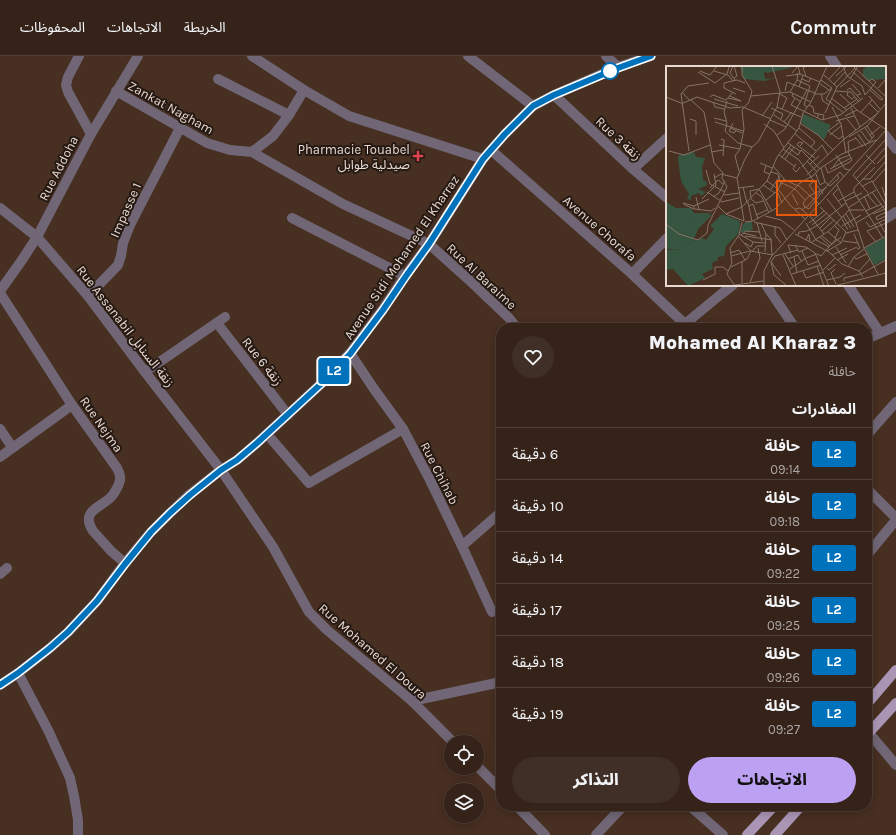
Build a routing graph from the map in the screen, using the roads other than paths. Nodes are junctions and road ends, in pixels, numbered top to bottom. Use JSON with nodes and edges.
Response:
{"nodes":[{"id":1,"x":79,"y":56,"type":"edge"},
{"id":2,"x":138,"y":56,"type":"edge"},
{"id":3,"x":252,"y":56,"type":"edge"},
{"id":4,"x":468,"y":56,"type":"edge"},
{"id":5,"x":606,"y":56,"type":"edge"},
{"id":6,"x":651,"y":56,"type":"edge"},
{"id":7,"x":618,"y":68,"type":"junction"},
{"id":8,"x":218,"y":79,"type":"dead end"},
{"id":9,"x":304,"y":90,"type":"junction"},
{"id":10,"x":116,"y":91,"type":"junction"},
{"id":11,"x":554,"y":95,"type":"junction"},
{"id":12,"x":533,"y":106,"type":"junction"},
{"id":13,"x":289,"y":115,"type":"junction"},
{"id":14,"x":180,"y":128,"type":"junction"},
{"id":15,"x":91,"y":134,"type":"junction"},
{"id":16,"x":886,"y":136,"type":"edge"},
{"id":17,"x":666,"y":139,"type":"edge"},
{"id":18,"x":896,"y":149,"type":"edge"},
{"id":19,"x":491,"y":150,"type":"junction"},
{"id":20,"x":252,"y":152,"type":"junction"},
{"id":21,"x":483,"y":159,"type":"junction"},
{"id":22,"x":633,"y":169,"type":"junction"},
{"id":23,"x":666,"y":197,"type":"edge"},
{"id":24,"x":0,"y":208,"type":"edge"},
{"id":25,"x":896,"y":212,"type":"edge"},
{"id":26,"x":292,"y":218,"type":"dead end"},
{"id":27,"x":886,"y":218,"type":"edge"},
{"id":28,"x":37,"y":237,"type":"junction"},
{"id":29,"x":666,"y":239,"type":"edge"},
{"id":30,"x":429,"y":244,"type":"junction"},
{"id":31,"x":632,"y":274,"type":"junction"},
{"id":32,"x":406,"y":276,"type":"junction"},
{"id":33,"x":732,"y":286,"type":"edge"},
{"id":34,"x":767,"y":286,"type":"edge"},
{"id":35,"x":849,"y":286,"type":"edge"},
{"id":36,"x":0,"y":292,"type":"edge"},
{"id":37,"x":88,"y":296,"type":"junction"},
{"id":38,"x":513,"y":323,"type":"edge"},
{"id":39,"x":684,"y":323,"type":"edge"},
{"id":40,"x":690,"y":323,"type":"edge"},
{"id":41,"x":792,"y":323,"type":"edge"},
{"id":42,"x":896,"y":326,"type":"edge"},
{"id":43,"x":880,"y":333,"type":"junction"},
{"id":44,"x":872,"y":337,"type":"edge"},
{"id":45,"x":350,"y":354,"type":"junction"},
{"id":46,"x":145,"y":372,"type":"junction"},
{"id":47,"x":896,"y":402,"type":"edge"},
{"id":48,"x":72,"y":405,"type":"junction"},
{"id":49,"x":288,"y":415,"type":"junction"},
{"id":50,"x":0,"y":429,"type":"edge"},
{"id":51,"x":872,"y":429,"type":"edge"},
{"id":52,"x":403,"y":430,"type":"junction"},
{"id":53,"x":267,"y":434,"type":"junction"},
{"id":54,"x":12,"y":447,"type":"junction"},
{"id":55,"x":0,"y":457,"type":"edge"},
{"id":56,"x":221,"y":470,"type":"junction"},
{"id":57,"x":872,"y":494,"type":"edge"},
{"id":58,"x":496,"y":516,"type":"edge"},
{"id":59,"x":896,"y":519,"type":"edge"},
{"id":60,"x":462,"y":546,"type":"junction"},
{"id":61,"x":872,"y":549,"type":"edge"},
{"id":62,"x":125,"y":564,"type":"junction"},
{"id":63,"x":492,"y":612,"type":"dead end"},
{"id":64,"x":896,"y":670,"type":"edge"},
{"id":65,"x":18,"y":673,"type":"junction"},
{"id":66,"x":496,"y":683,"type":"edge"},
{"id":67,"x":0,"y":684,"type":"edge"},
{"id":68,"x":872,"y":698,"type":"edge"},
{"id":69,"x":412,"y":701,"type":"junction"},
{"id":70,"x":896,"y":703,"type":"edge"},
{"id":71,"x":872,"y":730,"type":"edge"},
{"id":72,"x":446,"y":735,"type":"edge"},
{"id":73,"x":872,"y":738,"type":"edge"},
{"id":74,"x":896,"y":765,"type":"edge"},
{"id":75,"x":484,"y":773,"type":"edge"},
{"id":76,"x":496,"y":785,"type":"edge"},
{"id":77,"x":522,"y":811,"type":"edge"},
{"id":78,"x":618,"y":811,"type":"edge"},
{"id":79,"x":696,"y":811,"type":"edge"},
{"id":80,"x":769,"y":811,"type":"edge"},
{"id":81,"x":797,"y":811,"type":"edge"},
{"id":82,"x":78,"y":835,"type":"edge"},
{"id":83,"x":546,"y":835,"type":"edge"},
{"id":84,"x":596,"y":835,"type":"edge"},
{"id":85,"x":723,"y":835,"type":"edge"},
{"id":86,"x":747,"y":835,"type":"edge"},
{"id":87,"x":775,"y":835,"type":"edge"}],
"edges":[{"from":1,"to":15,"type":"street"},
{"from":2,"to":10,"type":"street","name":"Rue Addoha"},
{"from":3,"to":9,"type":"street"},
{"from":4,"to":12,"type":"street"},
{"from":5,"to":7,"type":"street"},
{"from":6,"to":7,"type":"street","name":"Avenue Sidi Mohamed El Kharraz"},
{"from":7,"to":11,"type":"street","name":"Avenue Sidi Mohamed El Kharraz"},
{"from":8,"to":13,"type":"street"},
{"from":9,"to":13,"type":"street"},
{"from":9,"to":21,"type":"street"},
{"from":10,"to":14,"type":"street","name":"Zankat Nagham"},
{"from":10,"to":15,"type":"street","name":"Rue Addoha"},
{"from":11,"to":12,"type":"street","name":"Avenue Sidi Mohamed El Kharraz"},
{"from":11,"to":22,"type":"street","name":"Rue 3 زنقة"},
{"from":12,"to":19,"type":"street","name":"Avenue Sidi Mohamed El Kharraz"},
{"from":13,"to":20,"type":"street"},
{"from":14,"to":20,"type":"street","name":"Zankat Nagham"},
{"from":14,"to":37,"type":"street","name":"Impasse 1"},
{"from":15,"to":28,"type":"street","name":"Rue Addoha"},
{"from":16,"to":18,"type":"street"},
{"from":17,"to":22,"type":"street"},
{"from":19,"to":21,"type":"street","name":"Avenue Sidi Mohamed El Kharraz"},
{"from":19,"to":31,"type":"street","name":"Avenue Chorafa"},
{"from":20,"to":30,"type":"street","name":"Rue Al Baraime"},
{"from":21,"to":30,"type":"street","name":"Avenue Sidi Mohamed El Kharraz"},
{"from":22,"to":23,"type":"street","name":"Rue 3 زنقة"},
{"from":24,"to":28,"type":"street","name":"Rue Assanabil زنقة السنابل"},
{"from":25,"to":27,"type":"street"},
{"from":26,"to":32,"type":"street"},
{"from":28,"to":36,"type":"street","name":"Rue Addoha"},
{"from":28,"to":37,"type":"street","name":"Rue Assanabil زنقة السنابل"},
{"from":29,"to":31,"type":"street"},
{"from":30,"to":32,"type":"street","name":"Avenue Sidi Mohamed El Kharraz"},
{"from":30,"to":38,"type":"street","name":"Rue Al Baraime"},
{"from":31,"to":39,"type":"street","name":"Avenue Chorafa"},
{"from":32,"to":45,"type":"street","name":"Avenue Sidi Mohamed El Kharraz"},
{"from":33,"to":40,"type":"street"},
{"from":34,"to":41,"type":"street"},
{"from":35,"to":43,"type":"street"},
{"from":36,"to":48,"type":"street","name":"Rue Nejma"},
{"from":37,"to":46,"type":"street","name":"Rue Assanabil زنقة السنابل"},
{"from":42,"to":43,"type":"street"},
{"from":43,"to":44,"type":"street"},
{"from":45,"to":49,"type":"street","name":"Avenue Sidi Mohamed El Kharraz"},
{"from":45,"to":52,"type":"street","name":"Rue Chihab"},
{"from":46,"to":49,"type":"street","name":"Rue 6 زنقة"},
{"from":46,"to":56,"type":"street","name":"Rue Assanabil زنقة السنابل"},
{"from":47,"to":51,"type":"street"},
{"from":48,"to":54,"type":"street"},
{"from":48,"to":62,"type":"street","name":"Rue Nejma"},
{"from":49,"to":53,"type":"street","name":"Avenue Sidi Mohamed El Kharraz"},
{"from":50,"to":54,"type":"street"},
{"from":52,"to":53,"type":"street"},
{"from":52,"to":60,"type":"street","name":"Rue Chihab"},
{"from":53,"to":56,"type":"street","name":"Avenue Sidi Mohamed El Kharraz"},
{"from":54,"to":55,"type":"street"},
{"from":56,"to":62,"type":"street","name":"Avenue Sidi Mohamed El Kharraz"},
{"from":56,"to":69,"type":"street","name":"Rue Mohamed El Doura"},
{"from":57,"to":59,"type":"street"},
{"from":58,"to":60,"type":"street"},
{"from":59,"to":61,"type":"street"},
{"from":60,"to":63,"type":"street","name":"Rue Chihab"},
{"from":62,"to":65,"type":"street","name":"Avenue Sidi Mohamed El Kharraz"},
{"from":64,"to":68,"type":"main road"},
{"from":65,"to":67,"type":"street","name":"Avenue Sidi Mohamed El Kharraz"},
{"from":65,"to":82,"type":"street"},
{"from":66,"to":69,"type":"street"},
{"from":69,"to":72,"type":"street","name":"Rue Mohamed El Doura"},
{"from":70,"to":71,"type":"main road"},
{"from":73,"to":74,"type":"street"},
{"from":75,"to":76,"type":"street"},
{"from":77,"to":83,"type":"street"},
{"from":78,"to":84,"type":"street"},
{"from":79,"to":85,"type":"street"},
{"from":80,"to":86,"type":"main road"},
{"from":81,"to":87,"type":"main road"}]}
